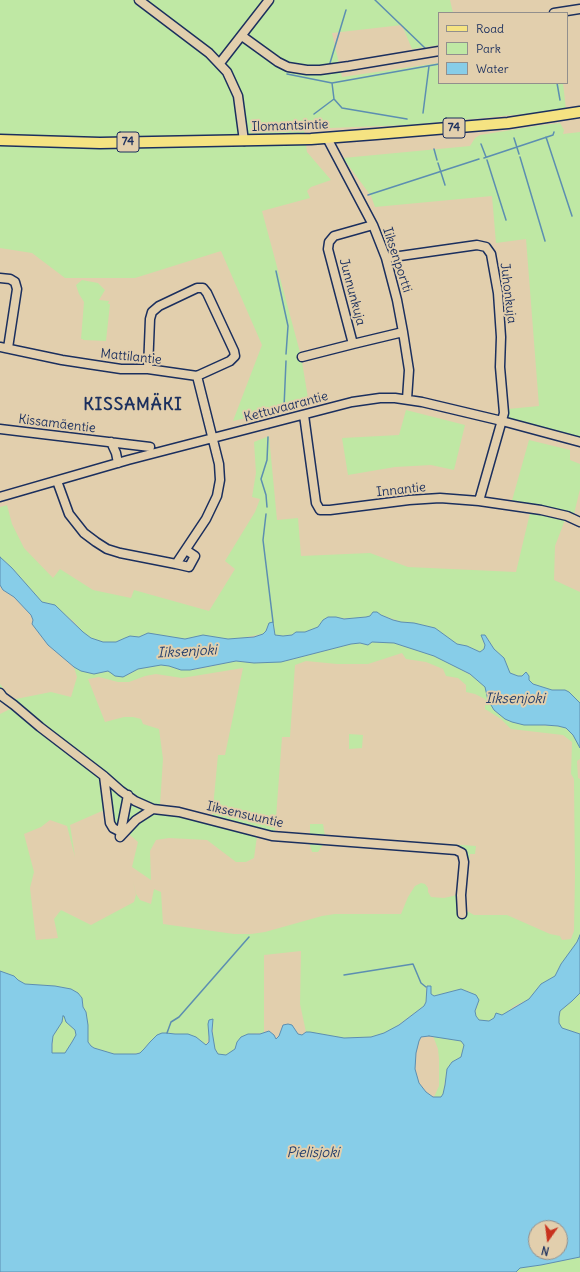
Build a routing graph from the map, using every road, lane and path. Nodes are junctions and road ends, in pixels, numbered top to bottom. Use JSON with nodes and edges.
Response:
{"nodes":[{"id":1,"x":139,"y":0,"type":"edge"},
{"id":2,"x":269,"y":0,"type":"edge"},
{"id":3,"x":580,"y":9,"type":"edge"},
{"id":4,"x":560,"y":12,"type":"edge"},
{"id":5,"x":242,"y":36,"type":"junction"},
{"id":6,"x":438,"y":51,"type":"edge"},
{"id":7,"x":220,"y":63,"type":"junction"},
{"id":8,"x":580,"y":112,"type":"edge"},
{"id":9,"x":327,"y":138,"type":"junction"},
{"id":10,"x":0,"y":140,"type":"edge"},
{"id":11,"x":244,"y":141,"type":"junction"},
{"id":12,"x":373,"y":224,"type":"junction"},
{"id":13,"x":386,"y":258,"type":"junction"},
{"id":14,"x":0,"y":278,"type":"edge"},
{"id":15,"x":403,"y":332,"type":"junction"},
{"id":16,"x":353,"y":344,"type":"junction"},
{"id":17,"x":4,"y":348,"type":"edge"},
{"id":18,"x":302,"y":357,"type":"dead end"},
{"id":19,"x":148,"y":370,"type":"junction"},
{"id":20,"x":197,"y":376,"type":"junction"},
{"id":21,"x":407,"y":399,"type":"junction"},
{"id":22,"x":304,"y":415,"type":"junction"},
{"id":23,"x":502,"y":421,"type":"junction"},
{"id":24,"x":0,"y":429,"type":"edge"},
{"id":25,"x":213,"y":439,"type":"junction"},
{"id":26,"x":111,"y":442,"type":"junction"},
{"id":27,"x":580,"y":442,"type":"edge"},
{"id":28,"x":150,"y":447,"type":"dead end"},
{"id":29,"x":118,"y":463,"type":"junction"},
{"id":30,"x":57,"y":481,"type":"junction"},
{"id":31,"x":0,"y":497,"type":"edge"},
{"id":32,"x":479,"y":501,"type":"junction"},
{"id":33,"x":580,"y":522,"type":"edge"},
{"id":34,"x":186,"y":550,"type":"junction"},
{"id":35,"x":176,"y":564,"type":"junction"},
{"id":36,"x":0,"y":693,"type":"edge"},
{"id":37,"x":104,"y":776,"type":"junction"},
{"id":38,"x":128,"y":795,"type":"junction"},
{"id":39,"x":153,"y":809,"type":"junction"},
{"id":40,"x":120,"y":832,"type":"junction"},
{"id":41,"x":462,"y":914,"type":"dead end"}],
"edges":[{"from":1,"to":7,"type":"street"},
{"from":2,"to":5,"type":"street"},
{"from":3,"to":4,"type":"street"},
{"from":5,"to":6,"type":"street"},
{"from":5,"to":7,"type":"street"},
{"from":7,"to":11,"type":"street"},
{"from":8,"to":9,"type":"main road","name":"Ilomantsintie","number":"74"},
{"from":9,"to":11,"type":"main road","name":"Ilomantsintie","number":"74"},
{"from":9,"to":12,"type":"street","name":"Iiksenportti"},
{"from":10,"to":11,"type":"main road","name":"Ilomantsintie","number":"74"},
{"from":12,"to":13,"type":"street","name":"Iiksenportti"},
{"from":12,"to":16,"type":"street","name":"Junnunkuja"},
{"from":13,"to":15,"type":"street","name":"Iiksenportti"},
{"from":13,"to":23,"type":"street","name":"Juhonkuja"},
{"from":14,"to":17,"type":"street"},
{"from":15,"to":16,"type":"street","name":"Junnunkuja"},
{"from":15,"to":21,"type":"street","name":"Iiksenportti"},
{"from":16,"to":18,"type":"street"},
{"from":17,"to":19,"type":"street","name":"Mattilantie"},
{"from":19,"to":20,"type":"street","name":"Mattilantie"},
{"from":19,"to":20,"type":"street"},
{"from":20,"to":25,"type":"street"},
{"from":21,"to":22,"type":"street","name":"Kettuvaarantie"},
{"from":21,"to":23,"type":"street","name":"Kettuvaarantie"},
{"from":22,"to":25,"type":"street","name":"Kettuvaarantie"},
{"from":22,"to":32,"type":"street","name":"Innantie"},
{"from":23,"to":27,"type":"street","name":"Kettuvaarantie"},
{"from":23,"to":32,"type":"street","name":"Juhonkuja"},
{"from":24,"to":26,"type":"street","name":"Kissamäentie"},
{"from":25,"to":29,"type":"street","name":"Kettuvaarantie"},
{"from":25,"to":34,"type":"street"},
{"from":26,"to":28,"type":"street","name":"Kissamäentie"},
{"from":26,"to":29,"type":"street","name":"Kissamäentie"},
{"from":29,"to":30,"type":"street","name":"Kettuvaarantie"},
{"from":30,"to":31,"type":"street","name":"Kettuvaarantie"},
{"from":30,"to":35,"type":"street"},
{"from":32,"to":33,"type":"street","name":"Innantie"},
{"from":34,"to":35,"type":"street"},
{"from":34,"to":35,"type":"street"},
{"from":36,"to":37,"type":"street","name":"Iiksensuuntie"},
{"from":37,"to":38,"type":"street","name":"Iiksensuuntie"},
{"from":37,"to":40,"type":"street"},
{"from":38,"to":39,"type":"street","name":"Iiksensuuntie"},
{"from":38,"to":40,"type":"street"},
{"from":39,"to":40,"type":"street"},
{"from":39,"to":41,"type":"street","name":"Iiksensuuntie"}]}
